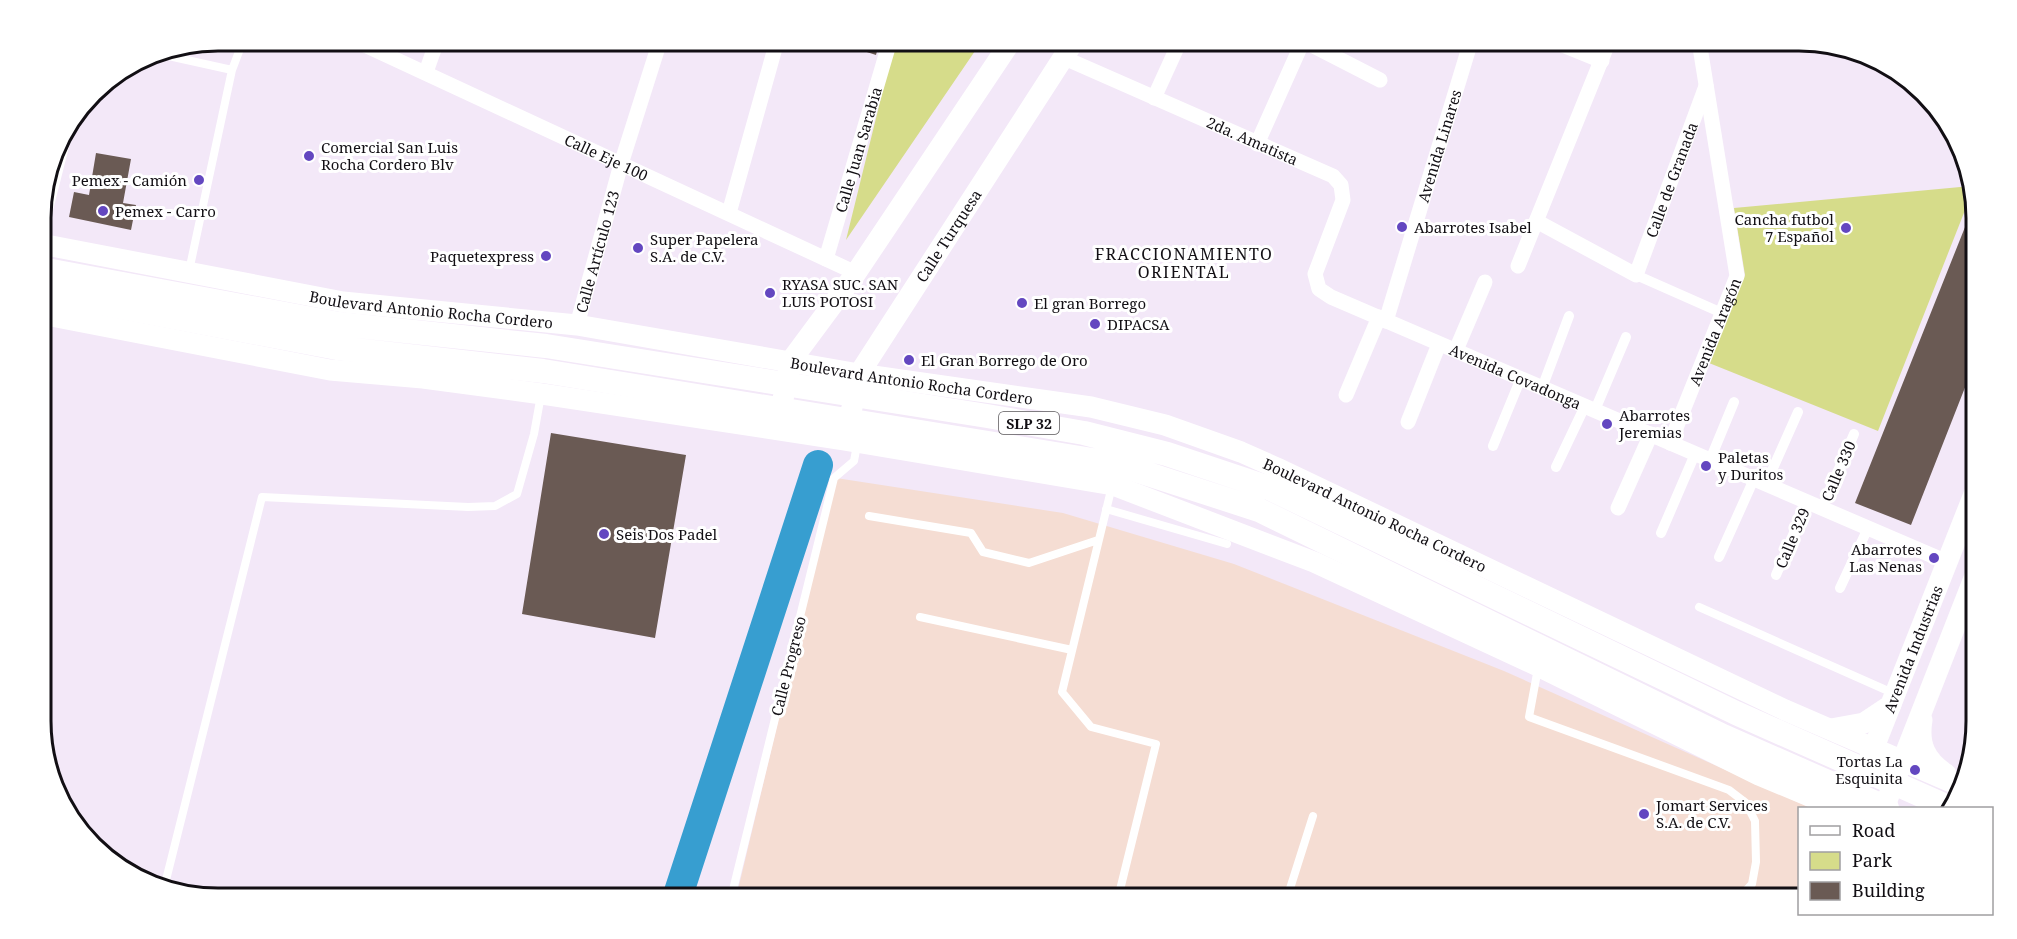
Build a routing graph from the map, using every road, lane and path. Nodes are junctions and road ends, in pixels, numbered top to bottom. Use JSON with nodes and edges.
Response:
{"nodes":[{"id":1,"x":239,"y":51,"type":"edge"},
{"id":2,"x":381,"y":51,"type":"edge"},
{"id":3,"x":433,"y":51,"type":"edge"},
{"id":4,"x":657,"y":51,"type":"edge"},
{"id":5,"x":774,"y":51,"type":"edge"},
{"id":6,"x":887,"y":51,"type":"edge"},
{"id":7,"x":1004,"y":51,"type":"edge"},
{"id":8,"x":1067,"y":51,"type":"edge"},
{"id":9,"x":1072,"y":51,"type":"edge"},
{"id":10,"x":1175,"y":51,"type":"edge"},
{"id":11,"x":1299,"y":51,"type":"edge"},
{"id":12,"x":1325,"y":51,"type":"edge"},
{"id":13,"x":1467,"y":51,"type":"edge"},
{"id":14,"x":1579,"y":51,"type":"edge"},
{"id":15,"x":1605,"y":51,"type":"edge"},
{"id":16,"x":1701,"y":51,"type":"edge"},
{"id":17,"x":174,"y":57,"type":"edge"},
{"id":18,"x":1602,"y":61,"type":"junction"},
{"id":19,"x":232,"y":70,"type":"junction"},
{"id":20,"x":426,"y":72,"type":"junction"},
{"id":21,"x":1380,"y":80,"type":"dead end"},
{"id":22,"x":1707,"y":84,"type":"junction"},
{"id":23,"x":1154,"y":98,"type":"junction"},
{"id":24,"x":1257,"y":144,"type":"junction"},
{"id":25,"x":61,"y":163,"type":"edge"},
{"id":26,"x":621,"y":164,"type":"junction"},
{"id":27,"x":52,"y":200,"type":"edge"},
{"id":28,"x":729,"y":213,"type":"junction"},
{"id":29,"x":1538,"y":222,"type":"junction"},
{"id":30,"x":51,"y":245,"type":"edge"},
{"id":31,"x":826,"y":259,"type":"junction"},
{"id":32,"x":1518,"y":266,"type":"dead end"},
{"id":33,"x":51,"y":271,"type":"edge"},
{"id":34,"x":189,"y":272,"type":"junction"},
{"id":35,"x":856,"y":273,"type":"junction"},
{"id":36,"x":1636,"y":275,"type":"junction"},
{"id":37,"x":1485,"y":282,"type":"dead end"},
{"id":38,"x":1319,"y":289,"type":"joint"},
{"id":39,"x":51,"y":293,"type":"edge"},
{"id":40,"x":1722,"y":313,"type":"junction"},
{"id":41,"x":51,"y":316,"type":"edge"},
{"id":42,"x":1569,"y":316,"type":"dead end"},
{"id":43,"x":1382,"y":319,"type":"junction"},
{"id":44,"x":577,"y":325,"type":"junction"},
{"id":45,"x":1626,"y":337,"type":"dead end"},
{"id":46,"x":1439,"y":344,"type":"junction"},
{"id":47,"x":709,"y":347,"type":"junction"},
{"id":48,"x":1455,"y":350,"type":"junction"},
{"id":49,"x":790,"y":362,"type":"junction"},
{"id":50,"x":859,"y":374,"type":"junction"},
{"id":51,"x":1521,"y":378,"type":"junction"},
{"id":52,"x":931,"y":384,"type":"junction"},
{"id":53,"x":1542,"y":388,"type":"junction"},
{"id":54,"x":542,"y":394,"type":"junction"},
{"id":55,"x":1346,"y":395,"type":"dead end"},
{"id":56,"x":1734,"y":402,"type":"dead end"},
{"id":57,"x":1590,"y":408,"type":"junction"},
{"id":58,"x":1798,"y":412,"type":"dead end"},
{"id":59,"x":699,"y":418,"type":"junction"},
{"id":60,"x":1408,"y":422,"type":"dead end"},
{"id":61,"x":777,"y":431,"type":"junction"},
{"id":62,"x":1651,"y":434,"type":"junction"},
{"id":63,"x":1854,"y":434,"type":"dead end"},
{"id":64,"x":1670,"y":443,"type":"junction"},
{"id":65,"x":853,"y":444,"type":"junction"},
{"id":66,"x":1493,"y":446,"type":"dead end"},
{"id":67,"x":920,"y":453,"type":"junction"},
{"id":68,"x":1695,"y":454,"type":"junction"},
{"id":69,"x":1710,"y":460,"type":"junction"},
{"id":70,"x":1556,"y":467,"type":"dead end"},
{"id":71,"x":1760,"y":481,"type":"junction"},
{"id":72,"x":1112,"y":488,"type":"junction"},
{"id":73,"x":1807,"y":501,"type":"junction"},
{"id":74,"x":1618,"y":508,"type":"dead end"},
{"id":75,"x":1822,"y":508,"type":"junction"},
{"id":76,"x":1106,"y":509,"type":"junction"},
{"id":77,"x":1966,"y":514,"type":"edge"},
{"id":78,"x":869,"y":516,"type":"dead end"},
{"id":79,"x":1868,"y":528,"type":"junction"},
{"id":80,"x":1661,"y":533,"type":"dead end"},
{"id":81,"x":1098,"y":540,"type":"junction"},
{"id":82,"x":1227,"y":544,"type":"dead end"},
{"id":83,"x":1719,"y":556,"type":"dead end"},
{"id":84,"x":1947,"y":562,"type":"junction"},
{"id":85,"x":1776,"y":574,"type":"dead end"},
{"id":86,"x":1840,"y":588,"type":"dead end"},
{"id":87,"x":1966,"y":599,"type":"edge"},
{"id":88,"x":1699,"y":607,"type":"dead end"},
{"id":89,"x":920,"y":617,"type":"dead end"},
{"id":90,"x":1072,"y":650,"type":"junction"},
{"id":91,"x":1538,"y":666,"type":"junction"},
{"id":92,"x":1893,"y":700,"type":"junction"},
{"id":93,"x":1925,"y":704,"type":"junction"},
{"id":94,"x":1785,"y":710,"type":"junction"},
{"id":95,"x":1830,"y":730,"type":"junction"},
{"id":96,"x":1875,"y":748,"type":"junction"},
{"id":97,"x":1903,"y":760,"type":"junction"},
{"id":98,"x":1759,"y":775,"type":"junction"},
{"id":99,"x":1954,"y":781,"type":"edge"},
{"id":100,"x":1954,"y":783,"type":"edge"},
{"id":101,"x":1951,"y":790,"type":"edge"},
{"id":102,"x":1804,"y":794,"type":"junction"},
{"id":103,"x":1943,"y":805,"type":"edge"},
{"id":104,"x":1818,"y":807,"type":"edge"},
{"id":105,"x":1836,"y":807,"type":"edge"},
{"id":106,"x":1850,"y":807,"type":"edge"},
{"id":107,"x":1883,"y":807,"type":"edge"},
{"id":108,"x":1885,"y":807,"type":"edge"},
{"id":109,"x":1924,"y":807,"type":"edge"},
{"id":110,"x":1313,"y":816,"type":"dead end"},
{"id":111,"x":166,"y":879,"type":"edge"},
{"id":112,"x":733,"y":888,"type":"edge"},
{"id":113,"x":1120,"y":888,"type":"edge"},
{"id":114,"x":1290,"y":888,"type":"edge"},
{"id":115,"x":1748,"y":888,"type":"edge"}],
"edges":[{"from":1,"to":19,"type":"lane"},
{"from":2,"to":20,"type":"street","name":"Calle Eje 100"},
{"from":3,"to":20,"type":"street"},
{"from":4,"to":26,"type":"street","name":"Calle Artículo 123"},
{"from":5,"to":28,"type":"street"},
{"from":6,"to":31,"type":"street","name":"Calle Juan Sarabia"},
{"from":7,"to":35,"type":"main road"},
{"from":8,"to":50,"type":"main road","name":"Calle Turquesa"},
{"from":9,"to":23,"type":"street","name":"2da. Amatista"},
{"from":10,"to":23,"type":"street"},
{"from":11,"to":24,"type":"street"},
{"from":12,"to":21,"type":"street"},
{"from":13,"to":43,"type":"street","name":"Avenida Linares"},
{"from":14,"to":18,"type":"street"},
{"from":15,"to":18,"type":"street"},
{"from":16,"to":22,"type":"street","name":"Avenida Aragón"},
{"from":17,"to":19,"type":"lane"},
{"from":18,"to":29,"type":"street"},
{"from":19,"to":34,"type":"lane"},
{"from":20,"to":26,"type":"street","name":"Calle Eje 100"},
{"from":22,"to":36,"type":"street","name":"Calle de Granada"},
{"from":22,"to":40,"type":"street","name":"Avenida Aragón"},
{"from":23,"to":24,"type":"street","name":"2da. Amatista"},
{"from":24,"to":38,"type":"street","name":"2da. Amatista"},
{"from":25,"to":27,"type":"lane"},
{"from":26,"to":28,"type":"street","name":"Calle Eje 100"},
{"from":26,"to":44,"type":"street","name":"Calle Artículo 123"},
{"from":28,"to":31,"type":"street","name":"Calle Eje 100"},
{"from":29,"to":32,"type":"street"},
{"from":29,"to":36,"type":"street"},
{"from":30,"to":34,"type":"main road","name":"Boulevard Antonio Rocha Cordero","number":"SLP 32"},
{"from":31,"to":35,"type":"street","name":"Calle Eje 100"},
{"from":33,"to":103,"type":"highway","name":"Boulevard Antonio Rocha Cordero","number":"SLP 32"},
{"from":34,"to":44,"type":"main road","name":"Boulevard Antonio Rocha Cordero","number":"SLP 32"},
{"from":35,"to":49,"type":"main road"},
{"from":36,"to":40,"type":"street"},
{"from":37,"to":48,"type":"street"},
{"from":38,"to":43,"type":"street","name":"Avenida Covadonga"},
{"from":39,"to":107,"type":"highway","number":"SLP 32"},
{"from":40,"to":64,"type":"street","name":"Avenida Aragón"},
{"from":41,"to":54,"type":"main road"},
{"from":42,"to":53,"type":"street"},
{"from":43,"to":46,"type":"street","name":"Avenida Covadonga"},
{"from":43,"to":55,"type":"street","name":"Avenida Linares"},
{"from":44,"to":47,"type":"main road","name":"Boulevard Antonio Rocha Cordero","number":"SLP 32"},
{"from":45,"to":57,"type":"street"},
{"from":46,"to":48,"type":"street","name":"Avenida Covadonga"},
{"from":46,"to":60,"type":"street"},
{"from":47,"to":49,"type":"main road","name":"Boulevard Antonio Rocha Cordero","number":"SLP 32"},
{"from":47,"to":59,"type":"main road"},
{"from":48,"to":51,"type":"street","name":"Avenida Covadonga"},
{"from":49,"to":50,"type":"main road","name":"Boulevard Antonio Rocha Cordero","number":"SLP 32"},
{"from":49,"to":61,"type":"main road"},
{"from":50,"to":52,"type":"main road","name":"Boulevard Antonio Rocha Cordero","number":"SLP 32"},
{"from":50,"to":65,"type":"main road","name":"Calle Turquesa"},
{"from":51,"to":53,"type":"street","name":"Avenida Covadonga"},
{"from":51,"to":66,"type":"street"},
{"from":52,"to":67,"type":"main road"},
{"from":52,"to":94,"type":"main road","name":"Boulevard Antonio Rocha Cordero","number":"SLP 32"},
{"from":53,"to":57,"type":"street","name":"Avenida Covadonga"},
{"from":54,"to":59,"type":"main road"},
{"from":54,"to":111,"type":"lane"},
{"from":56,"to":69,"type":"street"},
{"from":57,"to":62,"type":"street","name":"Avenida Covadonga"},
{"from":57,"to":70,"type":"street"},
{"from":58,"to":71,"type":"street"},
{"from":59,"to":61,"type":"main road"},
{"from":61,"to":65,"type":"main road"},
{"from":62,"to":64,"type":"street","name":"Avenida Covadonga"},
{"from":62,"to":74,"type":"street"},
{"from":63,"to":75,"type":"street","name":"Calle 330"},
{"from":64,"to":68,"type":"street","name":"Avenida Covadonga"},
{"from":65,"to":67,"type":"main road"},
{"from":65,"to":72,"type":"lane"},
{"from":65,"to":112,"type":"lane","name":"Calle Progreso"},
{"from":67,"to":72,"type":"main road"},
{"from":68,"to":69,"type":"street","name":"Avenida Covadonga"},
{"from":68,"to":80,"type":"street"},
{"from":69,"to":71,"type":"street","name":"Avenida Covadonga"},
{"from":71,"to":73,"type":"street","name":"Avenida Covadonga"},
{"from":71,"to":83,"type":"street"},
{"from":72,"to":76,"type":"lane"},
{"from":72,"to":91,"type":"main road"},
{"from":73,"to":75,"type":"street","name":"Avenida Covadonga"},
{"from":73,"to":85,"type":"street","name":"Calle 329"},
{"from":75,"to":79,"type":"street","name":"Avenida Covadonga"},
{"from":76,"to":81,"type":"lane"},
{"from":76,"to":82,"type":"lane"},
{"from":77,"to":84,"type":"main road","name":"Avenida Industrias"},
{"from":78,"to":81,"type":"lane"},
{"from":79,"to":84,"type":"street","name":"Avenida Covadonga"},
{"from":79,"to":86,"type":"street"},
{"from":81,"to":90,"type":"lane"},
{"from":84,"to":92,"type":"main road","name":"Avenida Industrias"},
{"from":87,"to":93,"type":"main road","name":"Avenida Industrias"},
{"from":88,"to":92,"type":"lane"},
{"from":89,"to":90,"type":"lane"},
{"from":90,"to":113,"type":"lane"},
{"from":91,"to":98,"type":"main road"},
{"from":91,"to":115,"type":"lane"},
{"from":92,"to":95,"type":"main road"},
{"from":92,"to":96,"type":"main road","name":"Avenida Industrias"},
{"from":93,"to":97,"type":"main road","name":"Avenida Industrias"},
{"from":93,"to":99,"type":"main road"},
{"from":94,"to":95,"type":"main road","name":"Boulevard Antonio Rocha Cordero","number":"SLP 32"},
{"from":94,"to":98,"type":"main road"},
{"from":95,"to":96,"type":"main road","name":"Boulevard Antonio Rocha Cordero","number":"SLP 32"},
{"from":96,"to":97,"type":"main road","name":"Boulevard Antonio Rocha Cordero","number":"SLP 32"},
{"from":96,"to":106,"type":"main road","name":"Avenida Industrias"},
{"from":97,"to":100,"type":"main road","name":"Boulevard Antonio Rocha Cordero","number":"SLP 32"},
{"from":97,"to":108,"type":"main road","name":"Avenida Industrias"},
{"from":98,"to":102,"type":"main road"},
{"from":101,"to":109,"type":"main road"},
{"from":102,"to":104,"type":"main road"},
{"from":102,"to":105,"type":"main road"},
{"from":110,"to":114,"type":"lane"}]}
